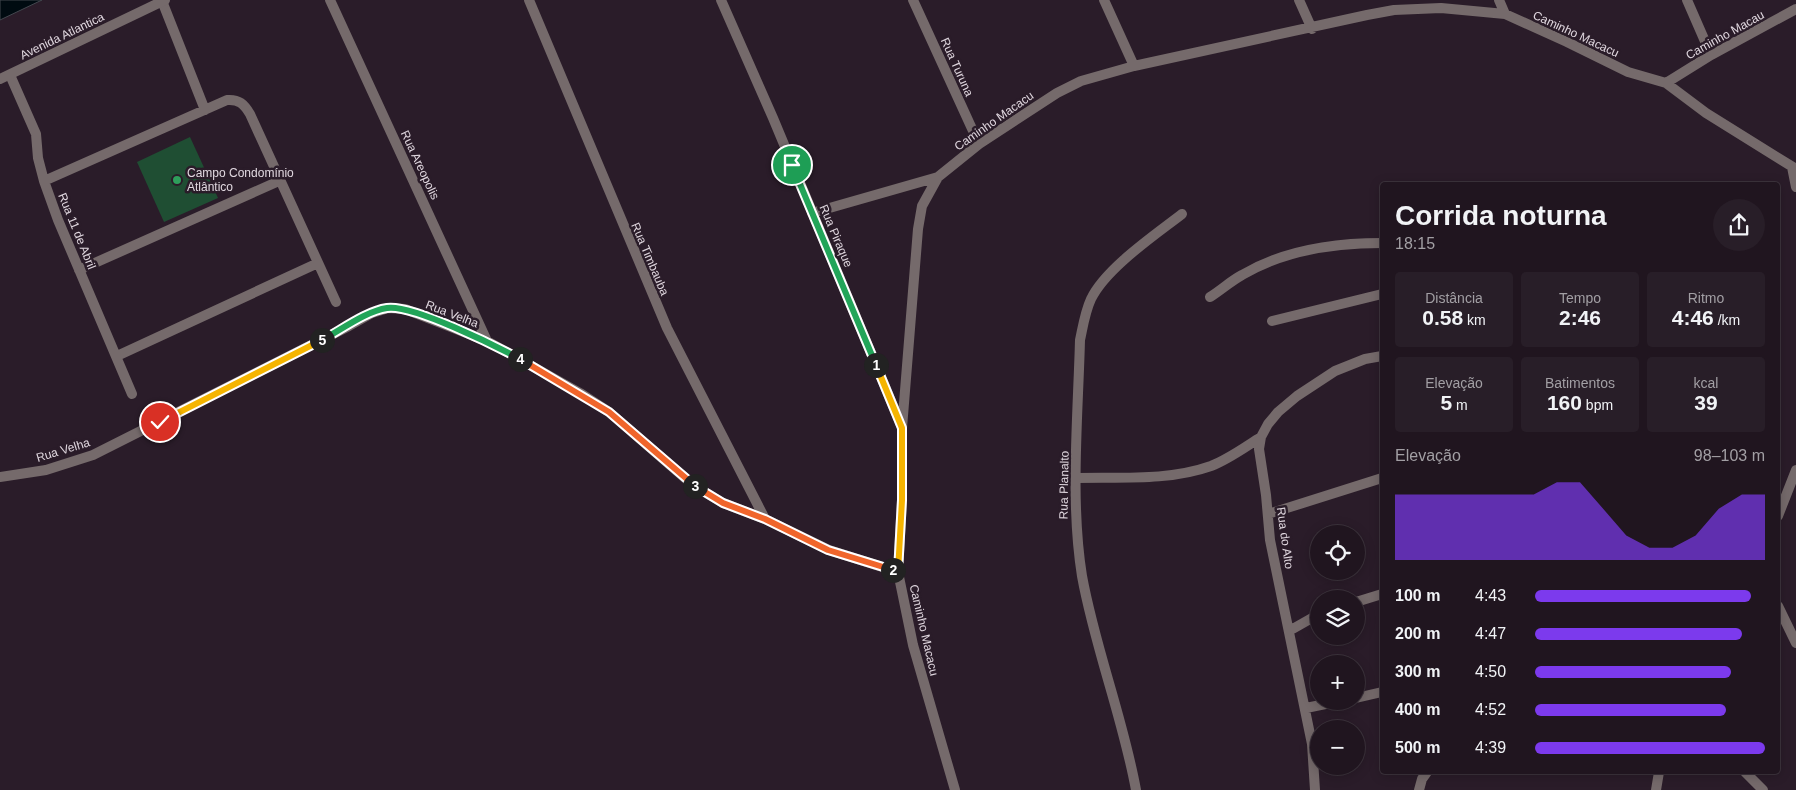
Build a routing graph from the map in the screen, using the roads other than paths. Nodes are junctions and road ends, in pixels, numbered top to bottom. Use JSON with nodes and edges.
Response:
{"nodes":[{"id":1,"x":164,"y":0,"type":"edge"},
{"id":2,"x":330,"y":0,"type":"edge"},
{"id":3,"x":529,"y":0,"type":"edge"},
{"id":4,"x":721,"y":0,"type":"edge"},
{"id":5,"x":914,"y":0,"type":"edge"},
{"id":6,"x":1104,"y":0,"type":"edge"},
{"id":7,"x":1299,"y":0,"type":"edge"},
{"id":8,"x":1499,"y":0,"type":"edge"},
{"id":9,"x":1687,"y":0,"type":"edge"},
{"id":10,"x":1796,"y":9,"type":"edge"},
{"id":11,"x":1505,"y":14,"type":"junction"},
{"id":12,"x":1312,"y":29,"type":"junction"},
{"id":13,"x":1712,"y":55,"type":"junction"},
{"id":14,"x":1134,"y":66,"type":"junction"},
{"id":15,"x":10,"y":75,"type":"junction"},
{"id":16,"x":0,"y":79,"type":"edge"},
{"id":17,"x":1666,"y":83,"type":"junction"},
{"id":18,"x":205,"y":110,"type":"junction"},
{"id":19,"x":979,"y":144,"type":"junction"},
{"id":20,"x":1794,"y":168,"type":"edge"},
{"id":21,"x":938,"y":177,"type":"junction"},
{"id":22,"x":44,"y":181,"type":"junction"},
{"id":23,"x":279,"y":181,"type":"junction"},
{"id":24,"x":1796,"y":187,"type":"edge"},
{"id":25,"x":812,"y":213,"type":"junction"},
{"id":26,"x":1182,"y":214,"type":"dead end"},
{"id":27,"x":1380,"y":243,"type":"edge"},
{"id":28,"x":318,"y":263,"type":"junction"},
{"id":29,"x":79,"y":270,"type":"junction"},
{"id":30,"x":1380,"y":295,"type":"edge"},
{"id":31,"x":1210,"y":297,"type":"dead end"},
{"id":32,"x":336,"y":302,"type":"dead end"},
{"id":33,"x":1272,"y":322,"type":"dead end"},
{"id":34,"x":487,"y":341,"type":"junction"},
{"id":35,"x":116,"y":356,"type":"junction"},
{"id":36,"x":1380,"y":356,"type":"edge"},
{"id":37,"x":132,"y":394,"type":"dead end"},
{"id":38,"x":902,"y":428,"type":"junction"},
{"id":39,"x":1261,"y":437,"type":"junction"},
{"id":40,"x":1796,"y":470,"type":"edge"},
{"id":41,"x":0,"y":477,"type":"edge"},
{"id":42,"x":1077,"y":478,"type":"junction"},
{"id":43,"x":1380,"y":479,"type":"edge"},
{"id":44,"x":1780,"y":511,"type":"edge"},
{"id":45,"x":1268,"y":514,"type":"junction"},
{"id":46,"x":765,"y":519,"type":"junction"},
{"id":47,"x":898,"y":572,"type":"junction"},
{"id":48,"x":1380,"y":595,"type":"edge"},
{"id":49,"x":1365,"y":599,"type":"edge"},
{"id":50,"x":1780,"y":610,"type":"edge"},
{"id":51,"x":1310,"y":619,"type":"edge"},
{"id":52,"x":1289,"y":631,"type":"junction"},
{"id":53,"x":1796,"y":643,"type":"edge"},
{"id":54,"x":1380,"y":692,"type":"edge"},
{"id":55,"x":1365,"y":696,"type":"edge"},
{"id":56,"x":1310,"y":707,"type":"edge"},
{"id":57,"x":1306,"y":708,"type":"junction"},
{"id":58,"x":1426,"y":774,"type":"edge"},
{"id":59,"x":1659,"y":774,"type":"edge"},
{"id":60,"x":1746,"y":774,"type":"edge"},
{"id":61,"x":955,"y":790,"type":"edge"},
{"id":62,"x":1136,"y":790,"type":"edge"},
{"id":63,"x":1315,"y":790,"type":"edge"},
{"id":64,"x":1419,"y":790,"type":"edge"},
{"id":65,"x":1656,"y":790,"type":"edge"},
{"id":66,"x":1764,"y":790,"type":"edge"}],
"edges":[{"from":1,"to":15,"type":"street","name":"Avenida Atlantica"},
{"from":1,"to":18,"type":"street","name":"Avenida Atlantica"},
{"from":2,"to":34,"type":"street","name":"Rua Areopolis"},
{"from":3,"to":46,"type":"street","name":"Rua Timbauba"},
{"from":4,"to":25,"type":"street","name":"Rua Piraque"},
{"from":5,"to":19,"type":"street","name":"Rua Turuna"},
{"from":6,"to":14,"type":"street"},
{"from":7,"to":12,"type":"street"},
{"from":8,"to":11,"type":"street"},
{"from":9,"to":13,"type":"street"},
{"from":10,"to":13,"type":"street","name":"Caminho Macau"},
{"from":11,"to":12,"type":"street","name":"Caminho Macacu"},
{"from":11,"to":17,"type":"street","name":"Caminho Macacu"},
{"from":12,"to":14,"type":"street","name":"Caminho Macacu"},
{"from":13,"to":17,"type":"street","name":"Caminho Macau"},
{"from":14,"to":19,"type":"street","name":"Caminho Macacu"},
{"from":15,"to":16,"type":"street","name":"Avenida Atlantica"},
{"from":15,"to":22,"type":"street","name":"Rua 11 de Abril"},
{"from":17,"to":20,"type":"street"},
{"from":18,"to":22,"type":"street"},
{"from":18,"to":23,"type":"street"},
{"from":19,"to":21,"type":"street","name":"Caminho Macacu"},
{"from":20,"to":24,"type":"street"},
{"from":21,"to":25,"type":"street"},
{"from":21,"to":38,"type":"street","name":"Caminho Macacu"},
{"from":22,"to":29,"type":"street","name":"Rua 11 de Abril"},
{"from":23,"to":28,"type":"street"},
{"from":23,"to":29,"type":"street"},
{"from":25,"to":38,"type":"street","name":"Rua Piraque"},
{"from":26,"to":42,"type":"street","name":"Rua Planalto"},
{"from":27,"to":31,"type":"street"},
{"from":28,"to":32,"type":"street"},
{"from":28,"to":35,"type":"street"},
{"from":29,"to":35,"type":"street","name":"Rua 11 de Abril"},
{"from":30,"to":33,"type":"street"},
{"from":34,"to":41,"type":"street","name":"Rua Velha"},
{"from":34,"to":46,"type":"street","name":"Rua Velha"},
{"from":35,"to":37,"type":"street","name":"Rua 11 de Abril"},
{"from":36,"to":39,"type":"street"},
{"from":38,"to":47,"type":"street","name":"Caminho Macacu"},
{"from":39,"to":42,"type":"street"},
{"from":39,"to":45,"type":"street","name":"Rua do Alto"},
{"from":40,"to":44,"type":"street"},
{"from":42,"to":62,"type":"street","name":"Rua Planalto"},
{"from":43,"to":45,"type":"street"},
{"from":45,"to":52,"type":"street","name":"Rua do Alto"},
{"from":46,"to":47,"type":"street","name":"Rua Velha"},
{"from":47,"to":61,"type":"street","name":"Caminho Macacu"},
{"from":48,"to":49,"type":"street"},
{"from":50,"to":53,"type":"street"},
{"from":51,"to":52,"type":"street"},
{"from":52,"to":57,"type":"street","name":"Rua do Alto"},
{"from":54,"to":55,"type":"street"},
{"from":56,"to":57,"type":"street"},
{"from":57,"to":63,"type":"street","name":"Rua do Alto"},
{"from":58,"to":64,"type":"street"},
{"from":59,"to":65,"type":"street"},
{"from":60,"to":66,"type":"street"}]}
